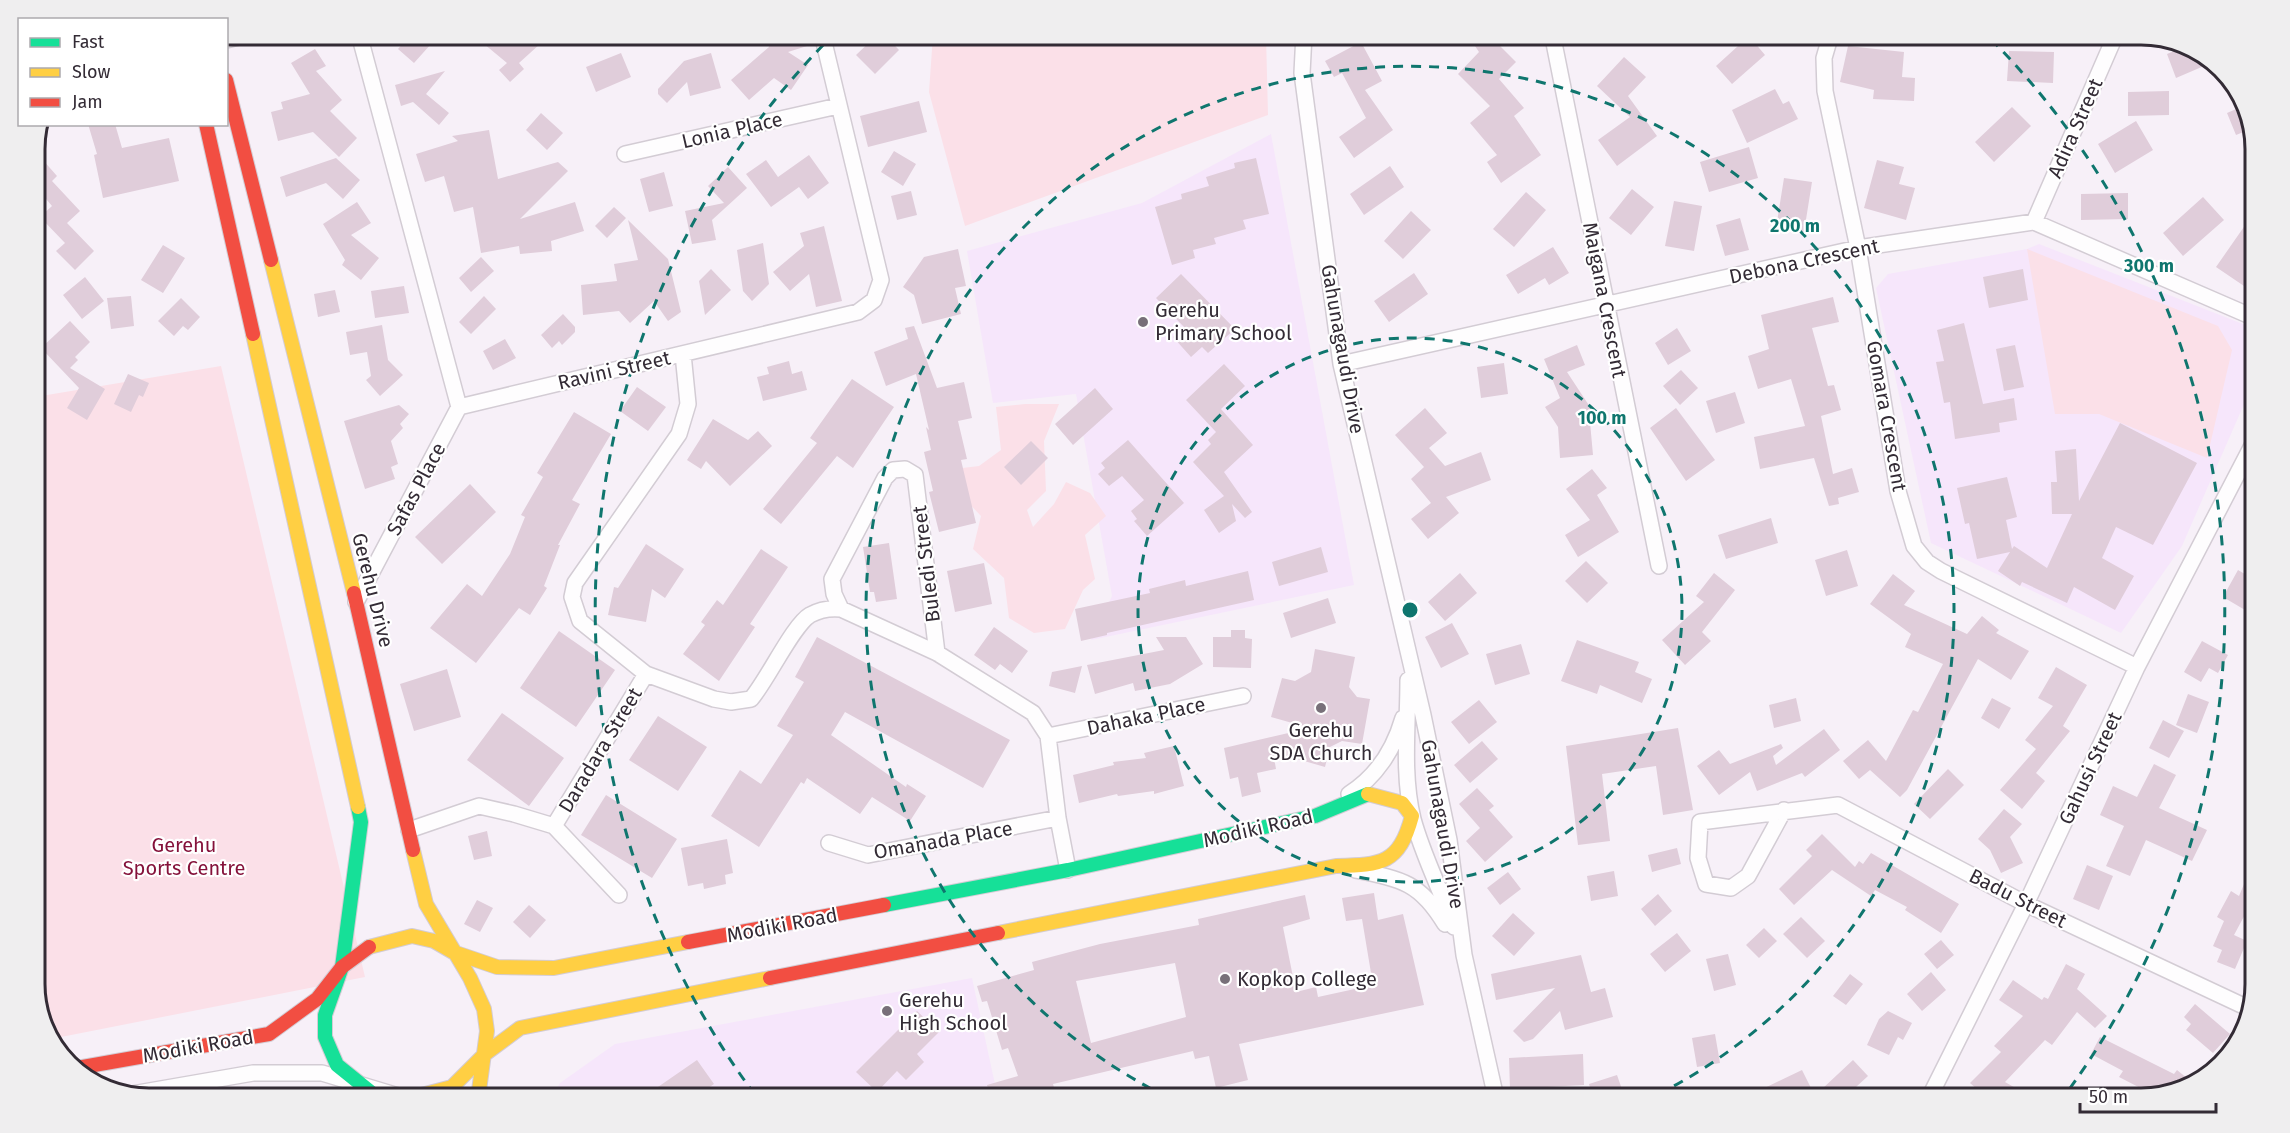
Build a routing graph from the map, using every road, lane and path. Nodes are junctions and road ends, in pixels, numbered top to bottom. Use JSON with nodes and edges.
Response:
{"nodes":[{"id":1,"x":362,"y":45,"type":"edge"},
{"id":2,"x":824,"y":45,"type":"edge"},
{"id":3,"x":1303,"y":45,"type":"edge"},
{"id":4,"x":1554,"y":45,"type":"edge"},
{"id":5,"x":1828,"y":45,"type":"edge"},
{"id":6,"x":2111,"y":45,"type":"edge"},
{"id":7,"x":228,"y":88,"type":"edge"},
{"id":8,"x":838,"y":106,"type":"junction"},
{"id":9,"x":206,"y":126,"type":"edge"},
{"id":10,"x":625,"y":154,"type":"dead end"},
{"id":11,"x":2034,"y":222,"type":"junction"},
{"id":12,"x":1858,"y":248,"type":"junction"},
{"id":13,"x":1606,"y":305,"type":"junction"},
{"id":14,"x":2245,"y":314,"type":"edge"},
{"id":15,"x":682,"y":354,"type":"junction"},
{"id":16,"x":1341,"y":364,"type":"junction"},
{"id":17,"x":459,"y":406,"type":"junction"},
{"id":18,"x":2245,"y":459,"type":"edge"},
{"id":19,"x":1659,"y":566,"type":"dead end"},
{"id":20,"x":356,"y":602,"type":"junction"},
{"id":21,"x":841,"y":609,"type":"junction"},
{"id":22,"x":937,"y":653,"type":"junction"},
{"id":23,"x":1409,"y":659,"type":"junction"},
{"id":24,"x":2137,"y":668,"type":"junction"},
{"id":25,"x":646,"y":674,"type":"junction"},
{"id":26,"x":1243,"y":696,"type":"dead end"},
{"id":27,"x":1048,"y":736,"type":"junction"},
{"id":28,"x":1784,"y":810,"type":"junction"},
{"id":29,"x":1315,"y":816,"type":"junction"},
{"id":30,"x":1412,"y":816,"type":"junction"},
{"id":31,"x":1058,"y":818,"type":"junction"},
{"id":32,"x":554,"y":826,"type":"junction"},
{"id":33,"x":409,"y":830,"type":"junction"},
{"id":34,"x":830,"y":843,"type":"dead end"},
{"id":35,"x":1336,"y":866,"type":"junction"},
{"id":36,"x":1068,"y":870,"type":"junction"},
{"id":37,"x":620,"y":895,"type":"dead end"},
{"id":38,"x":2026,"y":904,"type":"junction"},
{"id":39,"x":453,"y":952,"type":"junction"},
{"id":40,"x":1464,"y":955,"type":"junction"},
{"id":41,"x":342,"y":967,"type":"junction"},
{"id":42,"x":2243,"y":1006,"type":"edge"},
{"id":43,"x":485,"y":1054,"type":"junction"},
{"id":44,"x":86,"y":1066,"type":"edge"},
{"id":45,"x":359,"y":1084,"type":"junction"},
{"id":46,"x":167,"y":1088,"type":"edge"},
{"id":47,"x":364,"y":1088,"type":"edge"},
{"id":48,"x":372,"y":1088,"type":"edge"},
{"id":49,"x":452,"y":1088,"type":"edge"},
{"id":50,"x":480,"y":1088,"type":"edge"},
{"id":51,"x":1494,"y":1088,"type":"edge"},
{"id":52,"x":1934,"y":1088,"type":"edge"}],
"edges":[{"from":1,"to":17,"type":"street"},
{"from":2,"to":8,"type":"street","name":"Ravini Street"},
{"from":3,"to":16,"type":"street","name":"Gahunagaudi Drive"},
{"from":4,"to":13,"type":"street","name":"Maigana Crescent"},
{"from":5,"to":12,"type":"street","name":"Gomara Crescent"},
{"from":6,"to":11,"type":"street","name":"Adira Street"},
{"from":7,"to":20,"type":"street","name":"Gerehu Drive"},
{"from":8,"to":10,"type":"street","name":"Lonia Place"},
{"from":8,"to":15,"type":"street","name":"Ravini Street"},
{"from":9,"to":41,"type":"street"},
{"from":11,"to":12,"type":"street","name":"Debona Crescent"},
{"from":11,"to":14,"type":"street"},
{"from":12,"to":13,"type":"street","name":"Debona Crescent"},
{"from":12,"to":24,"type":"street","name":"Gomara Crescent"},
{"from":13,"to":16,"type":"street","name":"Debona Crescent"},
{"from":13,"to":19,"type":"street","name":"Maigana Crescent"},
{"from":15,"to":17,"type":"street","name":"Ravini Street"},
{"from":15,"to":25,"type":"street"},
{"from":16,"to":23,"type":"street","name":"Gahunagaudi Drive"},
{"from":17,"to":20,"type":"street","name":"Safas Place"},
{"from":18,"to":24,"type":"street","name":"Gahusi Street"},
{"from":20,"to":33,"type":"street","name":"Gerehu Drive"},
{"from":21,"to":22,"type":"street"},
{"from":21,"to":22,"type":"street","name":"Buledi Street"},
{"from":21,"to":25,"type":"street"},
{"from":22,"to":27,"type":"street"},
{"from":23,"to":29,"type":"street"},
{"from":23,"to":30,"type":"street","name":"Gahunagaudi Drive"},
{"from":23,"to":40,"type":"street","name":"Gahunagaudi Drive"},
{"from":24,"to":38,"type":"street","name":"Gahusi Street"},
{"from":25,"to":32,"type":"street","name":"Daradara Street"},
{"from":26,"to":27,"type":"street","name":"Dahaka Place"},
{"from":27,"to":31,"type":"street"},
{"from":28,"to":28,"type":"street","name":"Badu Street"},
{"from":28,"to":38,"type":"street","name":"Badu Street"},
{"from":29,"to":30,"type":"street","name":"Modiki Road"},
{"from":29,"to":36,"type":"street","name":"Modiki Road"},
{"from":30,"to":35,"type":"street"},
{"from":30,"to":40,"type":"street","name":"Gahunagaudi Drive"},
{"from":31,"to":34,"type":"street","name":"Omanada Place"},
{"from":31,"to":36,"type":"street"},
{"from":32,"to":33,"type":"street"},
{"from":32,"to":37,"type":"street"},
{"from":33,"to":39,"type":"street","name":"Gerehu Drive"},
{"from":35,"to":40,"type":"street"},
{"from":35,"to":43,"type":"street"},
{"from":36,"to":39,"type":"street","name":"Modiki Road"},
{"from":38,"to":42,"type":"street","name":"Badu Street"},
{"from":38,"to":52,"type":"street","name":"Gahusi Street"},
{"from":39,"to":41,"type":"street","name":"Modiki Road"},
{"from":39,"to":43,"type":"street","name":"Gerehu Drive"},
{"from":40,"to":51,"type":"street","name":"Gahunagaudi Drive"},
{"from":41,"to":44,"type":"street","name":"Modiki Road"},
{"from":41,"to":45,"type":"street"},
{"from":43,"to":49,"type":"street"},
{"from":43,"to":50,"type":"street","name":"Gerehu Drive"},
{"from":45,"to":46,"type":"street","name":"Modiki Road"},
{"from":45,"to":47,"type":"street"},
{"from":45,"to":48,"type":"street","name":"Modiki Road"}]}
